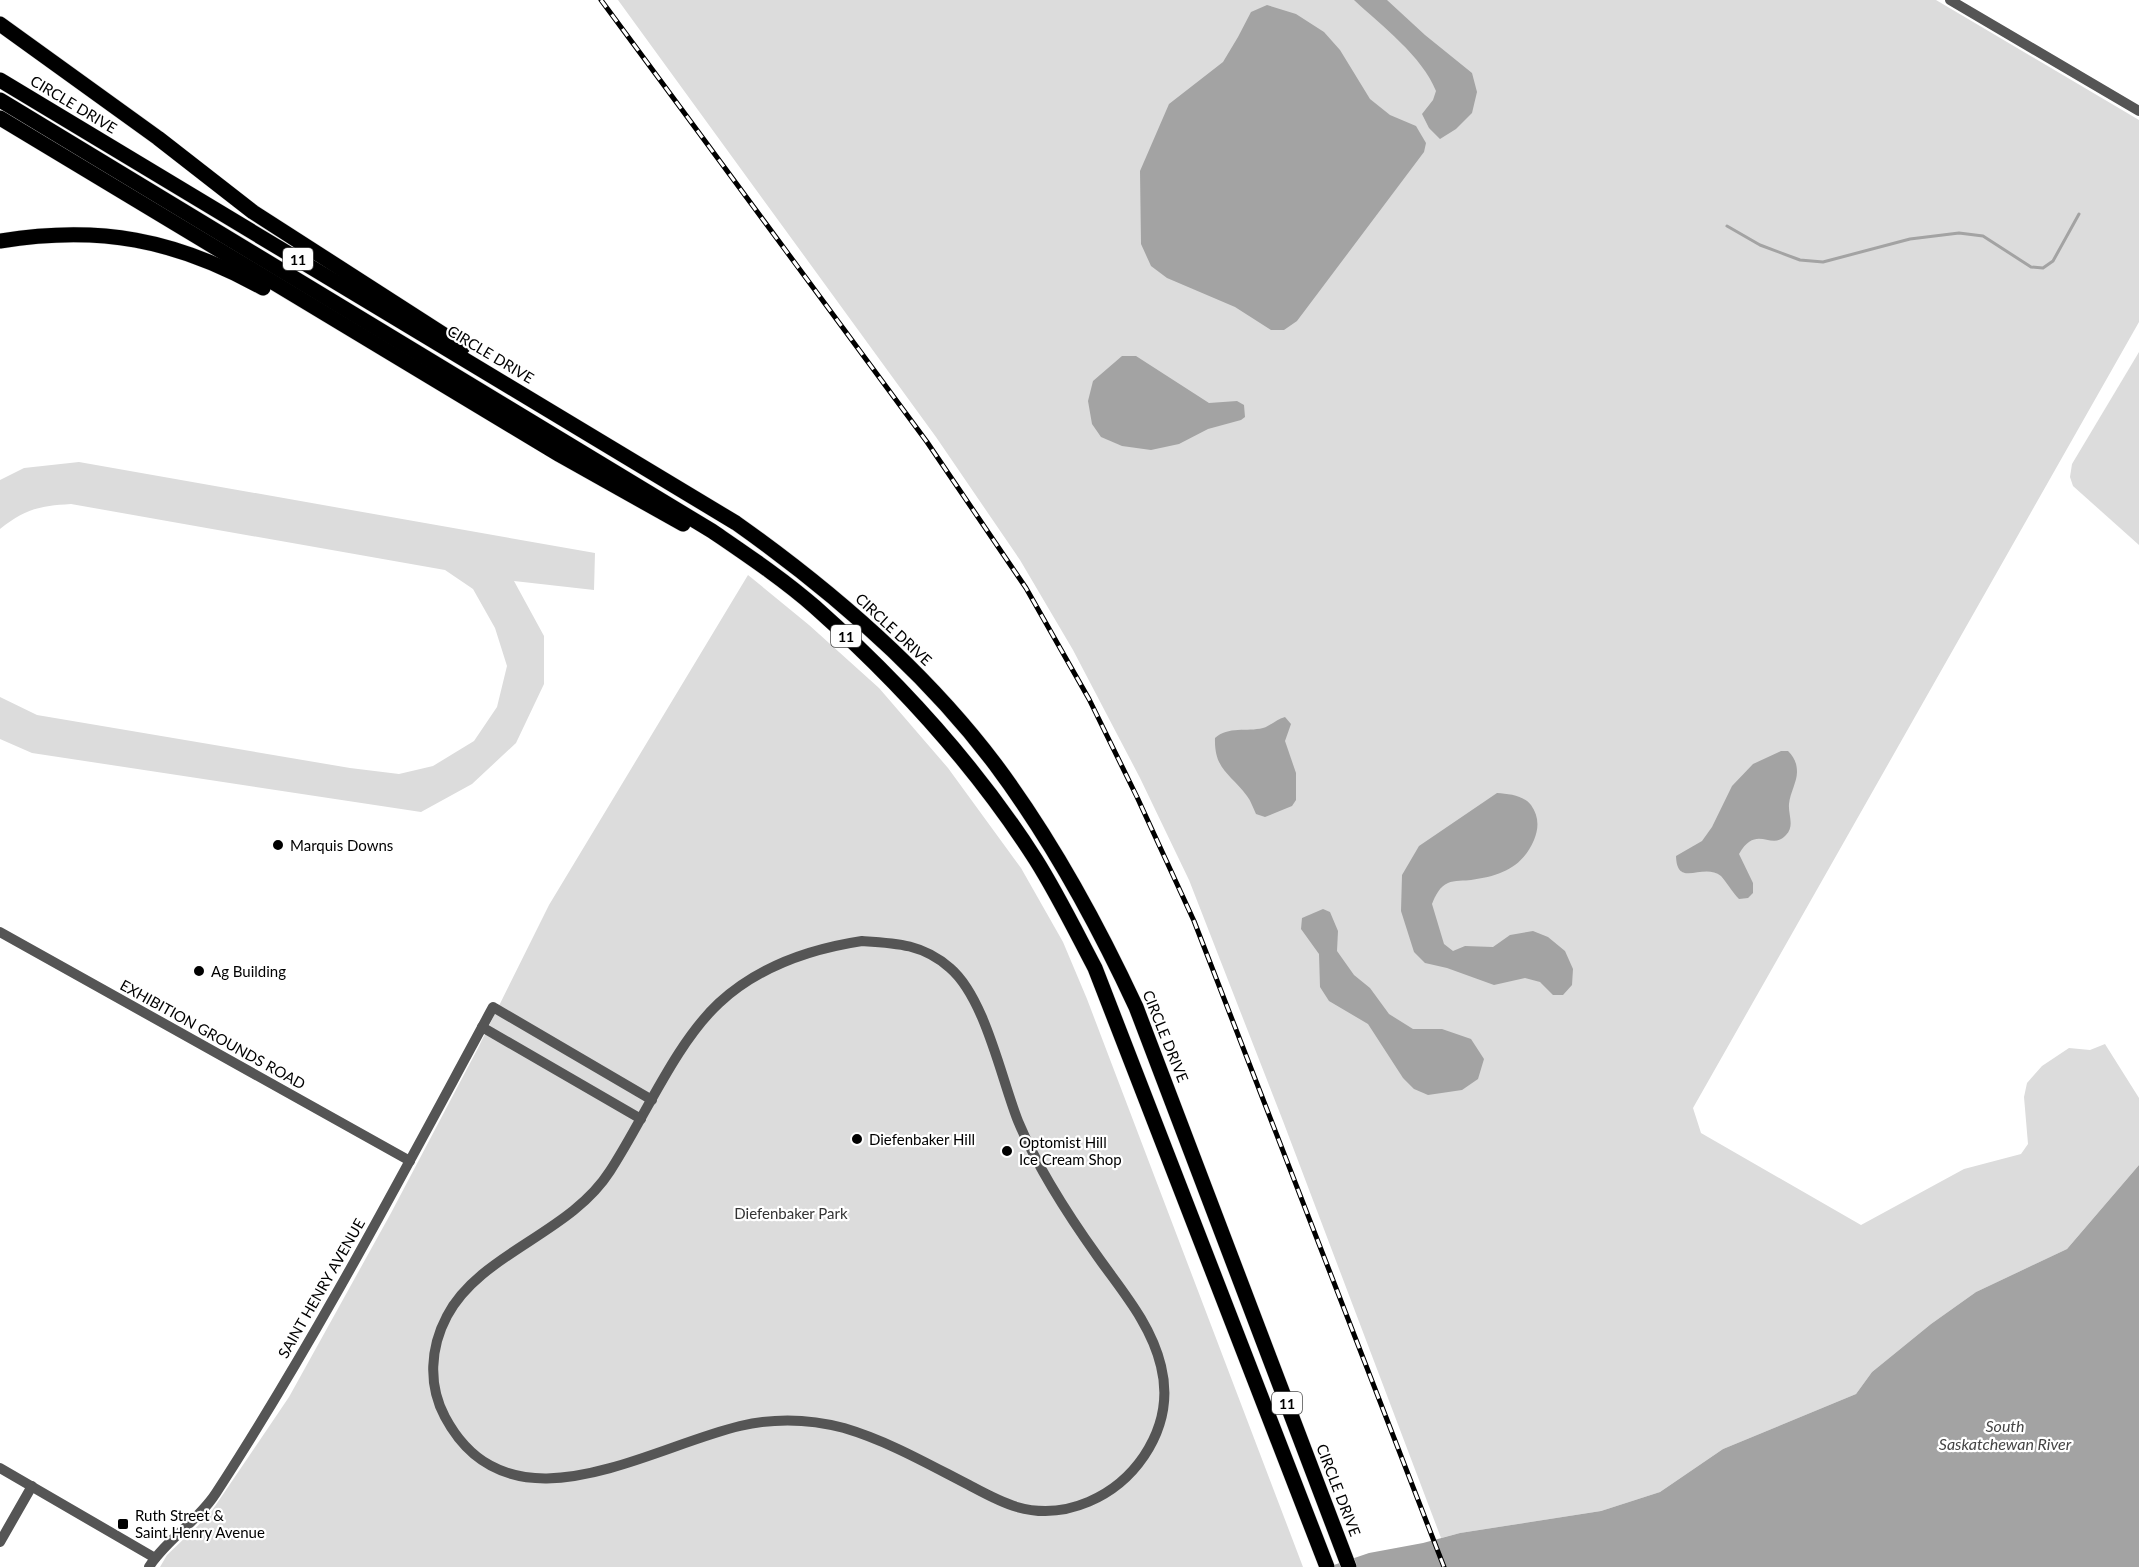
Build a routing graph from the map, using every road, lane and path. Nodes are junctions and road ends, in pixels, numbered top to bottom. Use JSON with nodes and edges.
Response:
{"nodes":[{"id":1,"x":1950,"y":0,"type":"edge"},
{"id":2,"x":1969,"y":5,"type":"edge"},
{"id":3,"x":0,"y":24,"type":"edge"},
{"id":4,"x":0,"y":80,"type":"edge"},
{"id":5,"x":0,"y":100,"type":"edge"},
{"id":6,"x":2139,"y":111,"type":"edge"},
{"id":7,"x":0,"y":118,"type":"edge"},
{"id":8,"x":0,"y":241,"type":"edge"},
{"id":9,"x":422,"y":372,"type":"junction"},
{"id":10,"x":596,"y":438,"type":"junction"},
{"id":11,"x":839,"y":630,"type":"junction"},
{"id":12,"x":0,"y":932,"type":"edge"},
{"id":13,"x":482,"y":1027,"type":"junction"},
{"id":14,"x":652,"y":1100,"type":"junction"},
{"id":15,"x":641,"y":1119,"type":"junction"},
{"id":16,"x":410,"y":1161,"type":"junction"},
{"id":17,"x":0,"y":1468,"type":"edge"},
{"id":18,"x":32,"y":1486,"type":"junction"},
{"id":19,"x":0,"y":1542,"type":"edge"},
{"id":20,"x":152,"y":1563,"type":"edge"},
{"id":21,"x":1327,"y":1567,"type":"edge"},
{"id":22,"x":1349,"y":1567,"type":"edge"}],
"edges":[{"from":1,"to":2,"type":"street"},
{"from":2,"to":6,"type":"street"},
{"from":3,"to":10,"type":"highway"},
{"from":4,"to":10,"type":"highway","name":"CIRCLE DRIVE","number":"11"},
{"from":5,"to":11,"type":"highway","number":"11"},
{"from":7,"to":9,"type":"highway"},
{"from":8,"to":9,"type":"highway"},
{"from":9,"to":11,"type":"highway"},
{"from":10,"to":22,"type":"highway","name":"CIRCLE DRIVE","number":"11"},
{"from":11,"to":21,"type":"highway","number":"11"},
{"from":12,"to":16,"type":"street","name":"EXHIBITION GROUNDS ROAD"},
{"from":13,"to":14,"type":"street","name":"SAINT HENRY AVENUE"},
{"from":13,"to":15,"type":"street"},
{"from":13,"to":16,"type":"street","name":"SAINT HENRY AVENUE"},
{"from":14,"to":15,"type":"street"},
{"from":14,"to":15,"type":"street"},
{"from":16,"to":20,"type":"street","name":"SAINT HENRY AVENUE"},
{"from":17,"to":18,"type":"street"},
{"from":18,"to":19,"type":"street"},
{"from":18,"to":20,"type":"street"}]}
